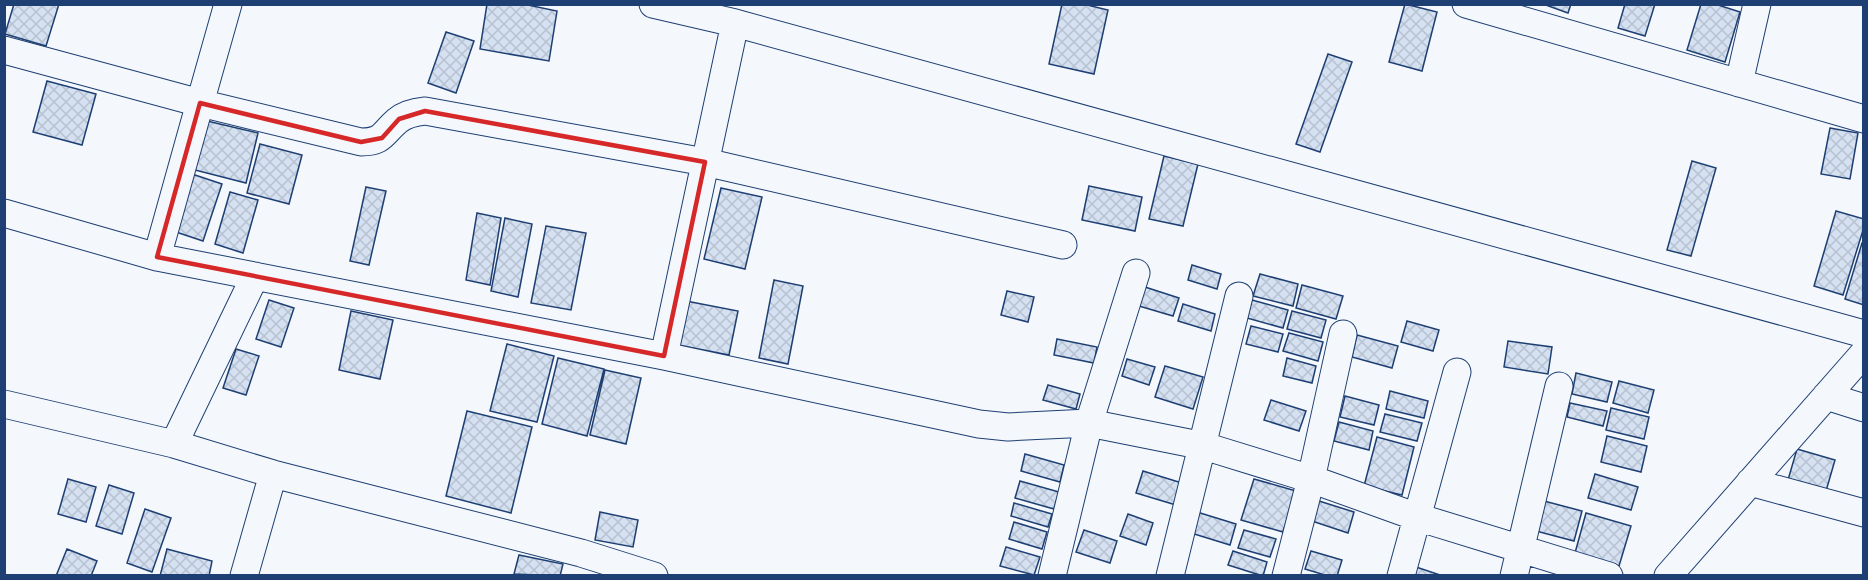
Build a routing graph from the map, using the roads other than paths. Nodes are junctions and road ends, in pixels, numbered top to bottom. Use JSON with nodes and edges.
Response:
{"nodes":[{"id":1,"x":228,"y":4,"type":"edge"},
{"id":2,"x":653,"y":4,"type":"edge"},
{"id":3,"x":1466,"y":4,"type":"edge"},
{"id":4,"x":1757,"y":4,"type":"edge"},
{"id":5,"x":735,"y":23,"type":"junction"},
{"id":6,"x":4,"y":50,"type":"edge"},
{"id":7,"x":1739,"y":83,"type":"junction"},
{"id":8,"x":200,"y":103,"type":"junction"},
{"id":9,"x":1863,"y":119,"type":"edge"},
{"id":10,"x":705,"y":162,"type":"junction"},
{"id":11,"x":4,"y":213,"type":"edge"},
{"id":12,"x":1063,"y":245,"type":"dead end"},
{"id":13,"x":157,"y":257,"type":"junction"},
{"id":14,"x":1136,"y":273,"type":"dead end"},
{"id":15,"x":255,"y":276,"type":"junction"},
{"id":16,"x":1239,"y":296,"type":"dead end"},
{"id":17,"x":1343,"y":334,"type":"dead end"},
{"id":18,"x":1863,"y":334,"type":"edge"},
{"id":19,"x":1863,"y":353,"type":"edge"},
{"id":20,"x":664,"y":356,"type":"junction"},
{"id":21,"x":1457,"y":372,"type":"dead end"},
{"id":22,"x":1559,"y":386,"type":"dead end"},
{"id":23,"x":1826,"y":396,"type":"junction"},
{"id":24,"x":4,"y":404,"type":"edge"},
{"id":25,"x":1863,"y":408,"type":"edge"},
{"id":26,"x":1089,"y":423,"type":"junction"},
{"id":27,"x":174,"y":444,"type":"junction"},
{"id":28,"x":1204,"y":446,"type":"junction"},
{"id":29,"x":273,"y":474,"type":"junction"},
{"id":30,"x":1311,"y":479,"type":"junction"},
{"id":31,"x":1750,"y":482,"type":"junction"},
{"id":32,"x":1863,"y":513,"type":"edge"},
{"id":33,"x":1417,"y":516,"type":"junction"},
{"id":34,"x":1522,"y":549,"type":"junction"},
{"id":35,"x":578,"y":564,"type":"edge"},
{"id":36,"x":244,"y":576,"type":"edge"},
{"id":37,"x":654,"y":576,"type":"edge"},
{"id":38,"x":1052,"y":576,"type":"edge"},
{"id":39,"x":1170,"y":576,"type":"edge"},
{"id":40,"x":1286,"y":576,"type":"edge"},
{"id":41,"x":1401,"y":576,"type":"edge"},
{"id":42,"x":1514,"y":576,"type":"edge"},
{"id":43,"x":1609,"y":576,"type":"edge"},
{"id":44,"x":1668,"y":576,"type":"edge"}],
"edges":[{"from":1,"to":8,"type":"street"},
{"from":2,"to":5,"type":"street"},
{"from":3,"to":7,"type":"street"},
{"from":4,"to":7,"type":"street"},
{"from":5,"to":10,"type":"street"},
{"from":5,"to":18,"type":"street"},
{"from":6,"to":8,"type":"street"},
{"from":7,"to":9,"type":"street"},
{"from":8,"to":10,"type":"street"},
{"from":8,"to":13,"type":"street"},
{"from":10,"to":12,"type":"street"},
{"from":10,"to":20,"type":"street"},
{"from":11,"to":13,"type":"street"},
{"from":13,"to":15,"type":"street"},
{"from":14,"to":26,"type":"street"},
{"from":15,"to":20,"type":"street"},
{"from":15,"to":27,"type":"street"},
{"from":16,"to":28,"type":"street"},
{"from":17,"to":30,"type":"street"},
{"from":19,"to":23,"type":"street"},
{"from":20,"to":26,"type":"street"},
{"from":21,"to":33,"type":"street"},
{"from":22,"to":34,"type":"street"},
{"from":23,"to":25,"type":"street"},
{"from":23,"to":31,"type":"street"},
{"from":24,"to":27,"type":"street"},
{"from":26,"to":28,"type":"street"},
{"from":26,"to":38,"type":"street"},
{"from":27,"to":29,"type":"street"},
{"from":28,"to":30,"type":"street"},
{"from":28,"to":39,"type":"street"},
{"from":29,"to":35,"type":"street"},
{"from":29,"to":36,"type":"street"},
{"from":30,"to":33,"type":"street"},
{"from":30,"to":40,"type":"street"},
{"from":31,"to":32,"type":"street"},
{"from":31,"to":44,"type":"street"},
{"from":33,"to":34,"type":"street"},
{"from":33,"to":41,"type":"street"},
{"from":34,"to":42,"type":"street"},
{"from":34,"to":43,"type":"street"},
{"from":35,"to":37,"type":"street"}]}
